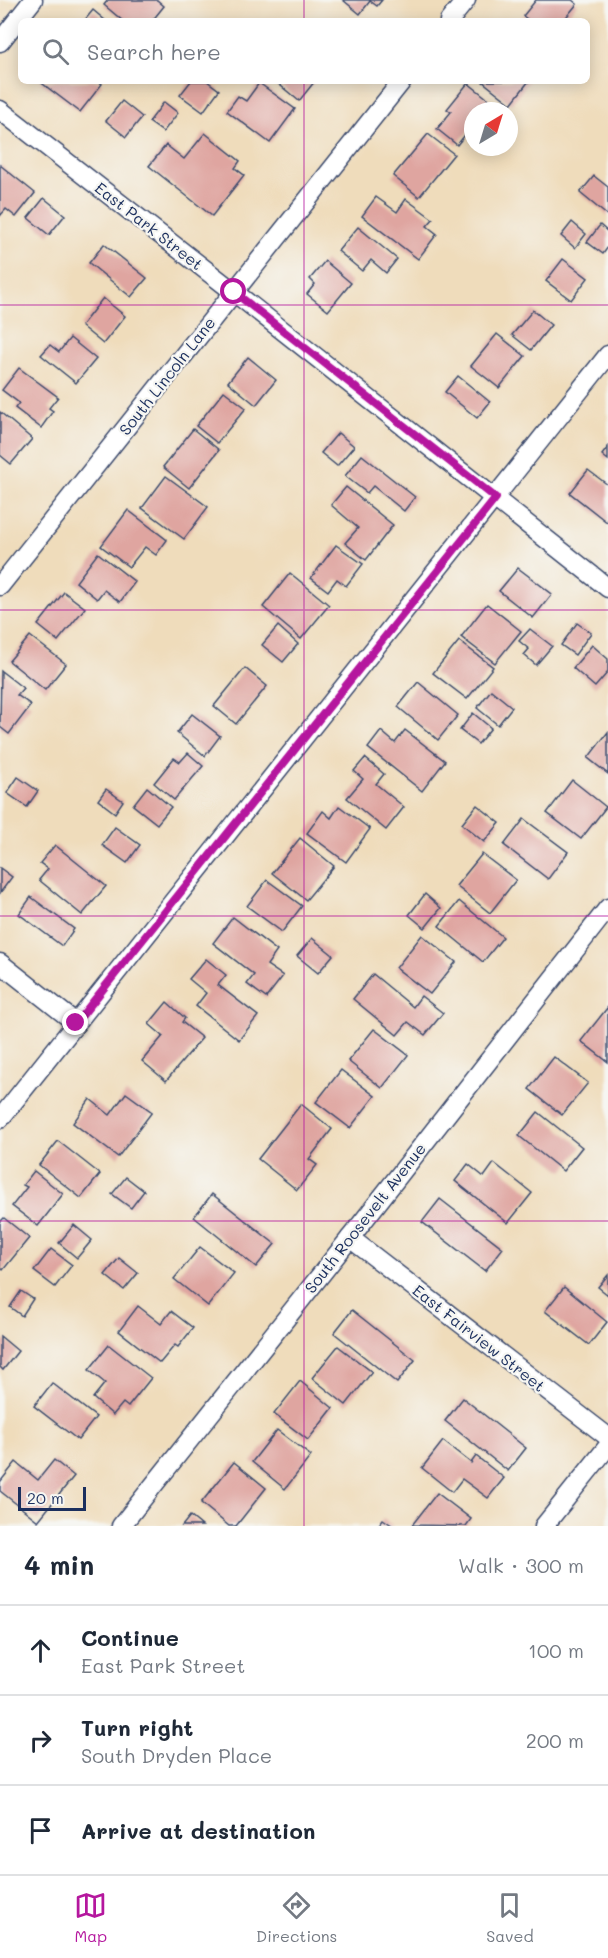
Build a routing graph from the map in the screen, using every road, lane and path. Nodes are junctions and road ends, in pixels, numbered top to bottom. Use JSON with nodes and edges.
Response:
{"nodes":[{"id":1,"x":33,"y":0,"type":"edge"},
{"id":2,"x":466,"y":0,"type":"edge"},
{"id":3,"x":19,"y":18,"type":"edge"},
{"id":4,"x":451,"y":18,"type":"edge"},
{"id":5,"x":18,"y":19,"type":"edge"},
{"id":6,"x":0,"y":42,"type":"edge"},
{"id":7,"x":400,"y":84,"type":"edge"},
{"id":8,"x":0,"y":110,"type":"edge"},
{"id":9,"x":234,"y":292,"type":"junction"},
{"id":10,"x":608,"y":355,"type":"edge"},
{"id":11,"x":496,"y":498,"type":"junction"},
{"id":12,"x":0,"y":586,"type":"edge"},
{"id":13,"x":608,"y":588,"type":"edge"},
{"id":14,"x":608,"y":908,"type":"edge"},
{"id":15,"x":0,"y":963,"type":"edge"},
{"id":16,"x":76,"y":1023,"type":"junction"},
{"id":17,"x":0,"y":1119,"type":"edge"},
{"id":18,"x":350,"y":1238,"type":"junction"},
{"id":19,"x":608,"y":1437,"type":"edge"},
{"id":20,"x":608,"y":1446,"type":"edge"},
{"id":21,"x":121,"y":1526,"type":"edge"},
{"id":22,"x":544,"y":1526,"type":"edge"}],
"edges":[{"from":1,"to":3,"type":"street"},
{"from":2,"to":4,"type":"street"},
{"from":5,"to":6,"type":"street"},
{"from":7,"to":9,"type":"street","name":"South Lincoln Lane"},
{"from":8,"to":9,"type":"street","name":"East Park Street"},
{"from":9,"to":11,"type":"street","name":"East Park Street"},
{"from":9,"to":12,"type":"street","name":"South Lincoln Lane"},
{"from":10,"to":11,"type":"street"},
{"from":11,"to":13,"type":"street","name":"East Park Street"},
{"from":11,"to":16,"type":"street"},
{"from":14,"to":18,"type":"street","name":"South Roosevelt Avenue"},
{"from":15,"to":16,"type":"street"},
{"from":16,"to":17,"type":"street"},
{"from":18,"to":19,"type":"street","name":"East Fairview Street"},
{"from":18,"to":21,"type":"street","name":"South Roosevelt Avenue"},
{"from":20,"to":22,"type":"street"}]}
